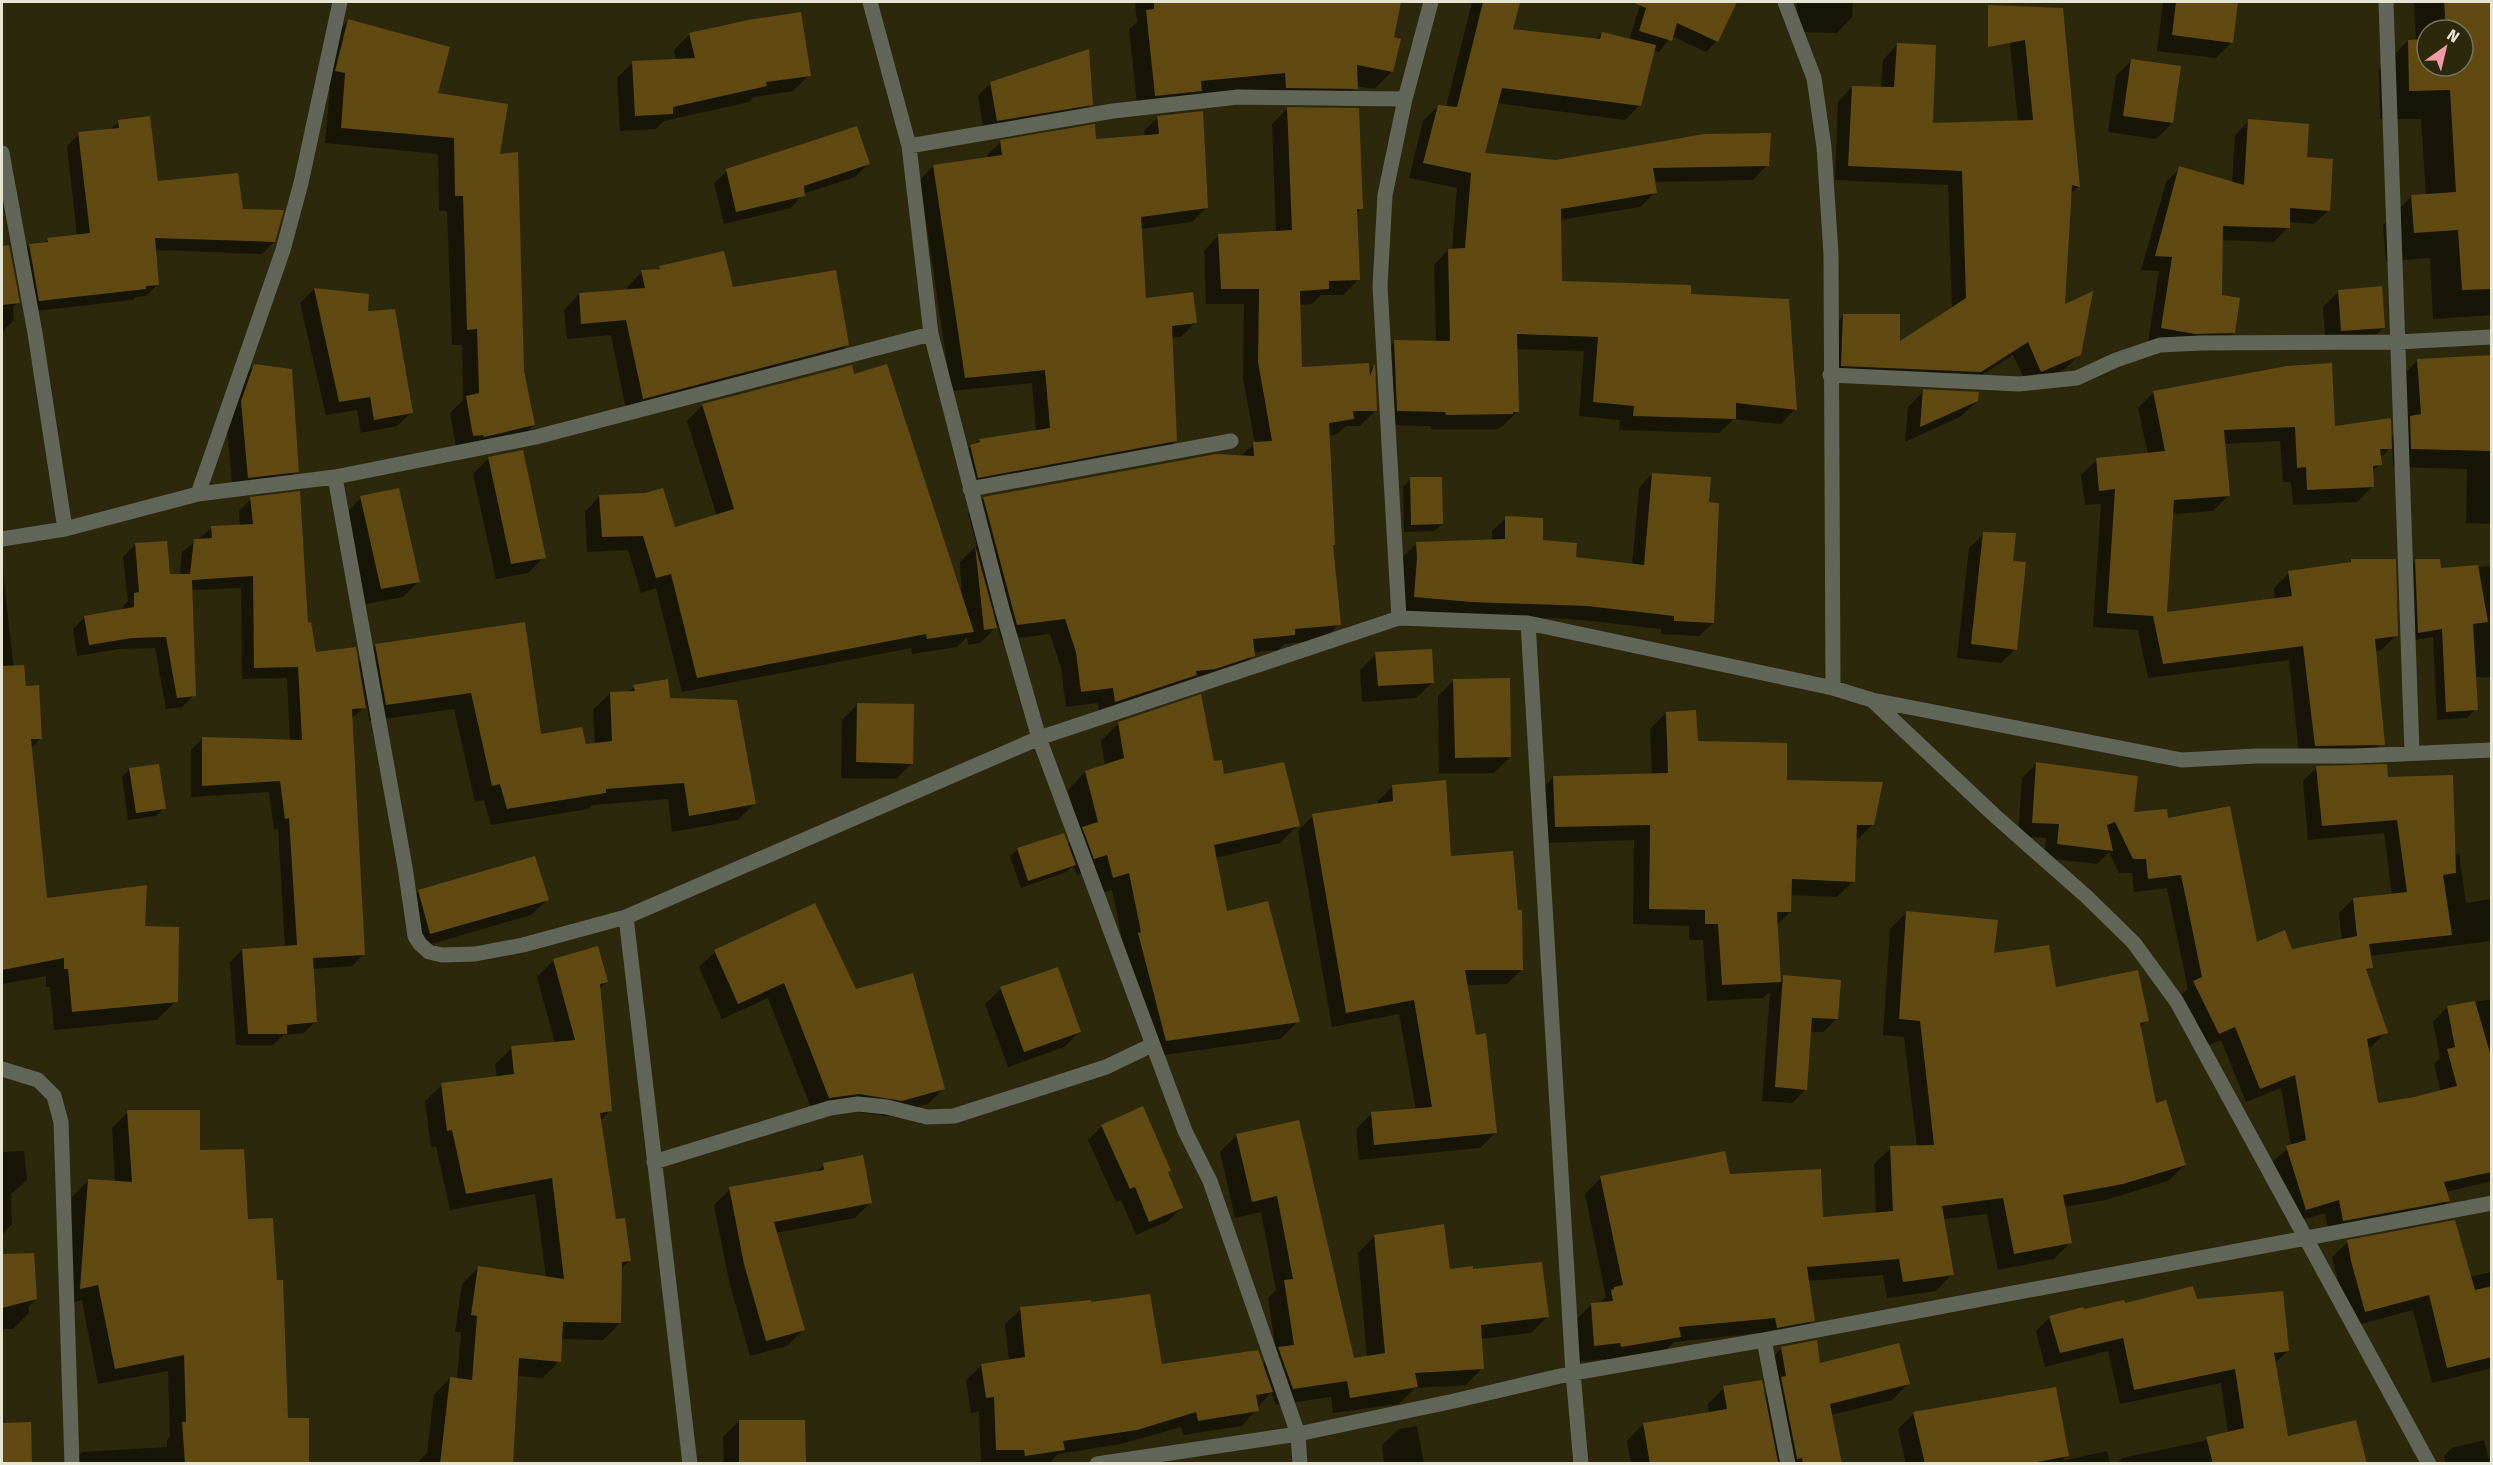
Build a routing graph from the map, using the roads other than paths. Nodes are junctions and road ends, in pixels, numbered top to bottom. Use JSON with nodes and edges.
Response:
{"nodes":[{"id":1,"x":340,"y":2,"type":"edge"},
{"id":2,"x":870,"y":2,"type":"edge"},
{"id":3,"x":1431,"y":2,"type":"edge"},
{"id":4,"x":1785,"y":2,"type":"edge"},
{"id":5,"x":2386,"y":2,"type":"edge"},
{"id":6,"x":1405,"y":99,"type":"junction"},
{"id":7,"x":909,"y":146,"type":"junction"},
{"id":8,"x":2,"y":153,"type":"edge"},
{"id":9,"x":931,"y":334,"type":"junction"},
{"id":10,"x":2492,"y":337,"type":"edge"},
{"id":11,"x":2397,"y":342,"type":"junction"},
{"id":12,"x":1830,"y":375,"type":"junction"},
{"id":13,"x":1231,"y":441,"type":"dead end"},
{"id":14,"x":335,"y":477,"type":"junction"},
{"id":15,"x":970,"y":489,"type":"junction"},
{"id":16,"x":198,"y":494,"type":"junction"},
{"id":17,"x":65,"y":529,"type":"junction"},
{"id":18,"x":2,"y":539,"type":"edge"},
{"id":19,"x":1399,"y":618,"type":"junction"},
{"id":20,"x":1528,"y":623,"type":"junction"},
{"id":21,"x":1833,"y":688,"type":"junction"},
{"id":22,"x":1872,"y":700,"type":"junction"},
{"id":23,"x":1039,"y":738,"type":"junction"},
{"id":24,"x":2492,"y":750,"type":"edge"},
{"id":25,"x":2412,"y":753,"type":"junction"},
{"id":26,"x":626,"y":917,"type":"junction"},
{"id":27,"x":1152,"y":1045,"type":"junction"},
{"id":28,"x":2,"y":1069,"type":"edge"},
{"id":29,"x":654,"y":1162,"type":"junction"},
{"id":30,"x":2492,"y":1203,"type":"edge"},
{"id":31,"x":2307,"y":1238,"type":"junction"},
{"id":32,"x":1764,"y":1340,"type":"junction"},
{"id":33,"x":1573,"y":1372,"type":"junction"},
{"id":34,"x":1298,"y":1434,"type":"junction"},
{"id":35,"x":72,"y":1464,"type":"edge"},
{"id":36,"x":690,"y":1464,"type":"edge"},
{"id":37,"x":1097,"y":1464,"type":"edge"},
{"id":38,"x":1300,"y":1464,"type":"edge"},
{"id":39,"x":1581,"y":1464,"type":"edge"},
{"id":40,"x":1788,"y":1464,"type":"edge"},
{"id":41,"x":2429,"y":1464,"type":"edge"}],
"edges":[{"from":1,"to":16,"type":"street"},
{"from":2,"to":7,"type":"street"},
{"from":3,"to":6,"type":"street"},
{"from":4,"to":12,"type":"street"},
{"from":5,"to":11,"type":"street"},
{"from":6,"to":7,"type":"street"},
{"from":6,"to":19,"type":"street"},
{"from":7,"to":9,"type":"street"},
{"from":8,"to":17,"type":"street"},
{"from":9,"to":14,"type":"street"},
{"from":9,"to":15,"type":"street"},
{"from":10,"to":11,"type":"street"},
{"from":11,"to":12,"type":"street"},
{"from":11,"to":25,"type":"street"},
{"from":12,"to":21,"type":"street"},
{"from":13,"to":15,"type":"street"},
{"from":14,"to":16,"type":"street"},
{"from":14,"to":26,"type":"street"},
{"from":15,"to":23,"type":"street"},
{"from":16,"to":17,"type":"street"},
{"from":17,"to":18,"type":"street"},
{"from":19,"to":20,"type":"street"},
{"from":19,"to":23,"type":"street"},
{"from":20,"to":21,"type":"street"},
{"from":20,"to":33,"type":"street"},
{"from":21,"to":22,"type":"street"},
{"from":22,"to":25,"type":"street"},
{"from":22,"to":31,"type":"street"},
{"from":23,"to":26,"type":"street"},
{"from":23,"to":27,"type":"street"},
{"from":24,"to":25,"type":"street"},
{"from":26,"to":29,"type":"street"},
{"from":27,"to":29,"type":"street"},
{"from":27,"to":34,"type":"street"},
{"from":28,"to":35,"type":"street"},
{"from":29,"to":36,"type":"street"},
{"from":30,"to":31,"type":"street"},
{"from":31,"to":32,"type":"street"},
{"from":31,"to":41,"type":"street"},
{"from":32,"to":33,"type":"street"},
{"from":32,"to":40,"type":"street"},
{"from":33,"to":34,"type":"street"},
{"from":33,"to":39,"type":"street"},
{"from":34,"to":37,"type":"street"},
{"from":34,"to":38,"type":"street"}]}
